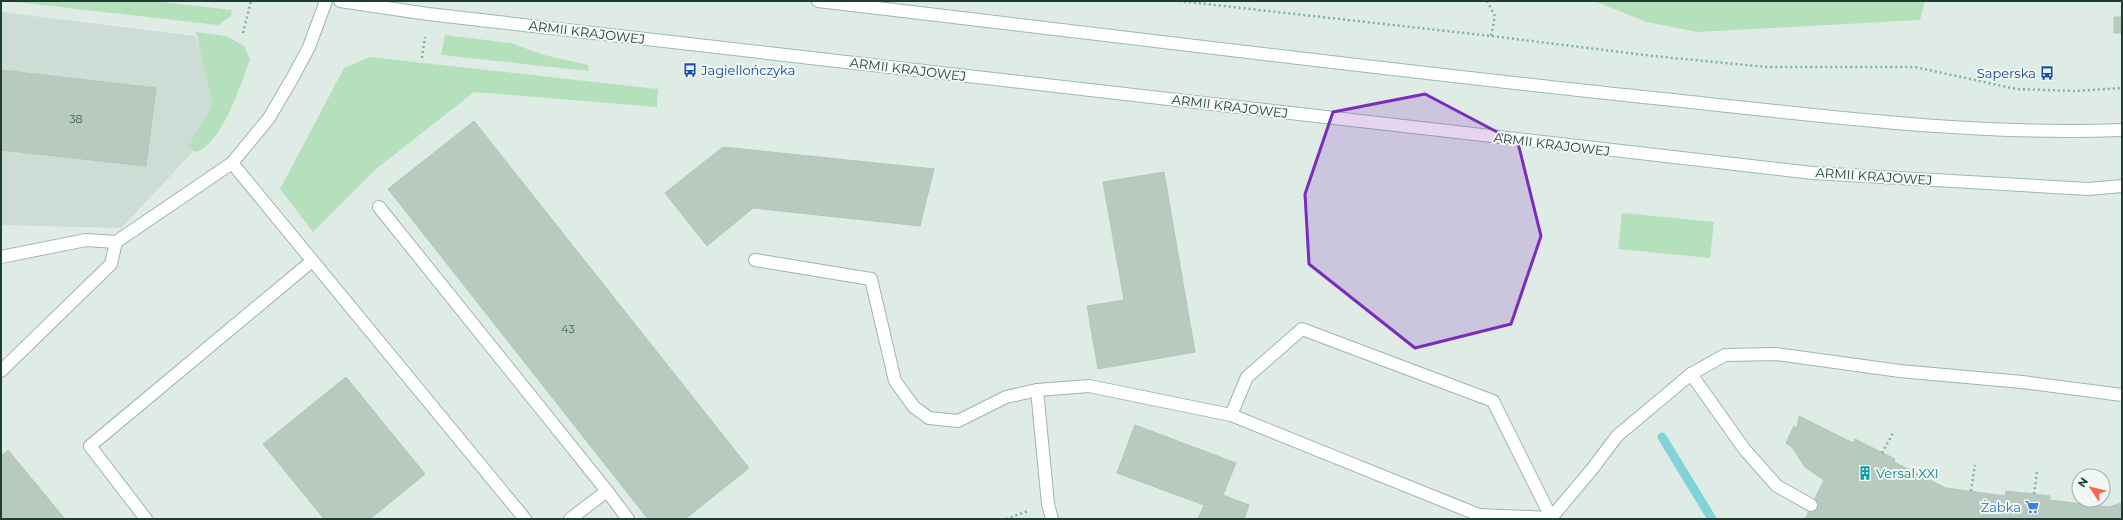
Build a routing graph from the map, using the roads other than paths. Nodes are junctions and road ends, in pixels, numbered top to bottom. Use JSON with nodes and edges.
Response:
{"nodes":[{"id":1,"x":326,"y":1,"type":"edge"},
{"id":2,"x":340,"y":1,"type":"edge"},
{"id":3,"x":818,"y":1,"type":"edge"},
{"id":4,"x":2122,"y":130,"type":"edge"},
{"id":5,"x":232,"y":163,"type":"junction"},
{"id":6,"x":2122,"y":186,"type":"edge"},
{"id":7,"x":379,"y":208,"type":"dead end"},
{"id":8,"x":116,"y":242,"type":"junction"},
{"id":9,"x":1,"y":257,"type":"edge"},
{"id":10,"x":312,"y":260,"type":"junction"},
{"id":11,"x":755,"y":260,"type":"dead end"},
{"id":12,"x":1,"y":371,"type":"edge"},
{"id":13,"x":1691,"y":374,"type":"junction"},
{"id":14,"x":1037,"y":390,"type":"junction"},
{"id":15,"x":2122,"y":395,"type":"edge"},
{"id":16,"x":1230,"y":415,"type":"junction"},
{"id":17,"x":607,"y":491,"type":"junction"},
{"id":18,"x":1811,"y":505,"type":"dead end"},
{"id":19,"x":1478,"y":517,"type":"edge"},
{"id":20,"x":1551,"y":518,"type":"edge"},
{"id":21,"x":146,"y":519,"type":"edge"},
{"id":22,"x":525,"y":519,"type":"edge"},
{"id":23,"x":570,"y":519,"type":"edge"},
{"id":24,"x":628,"y":519,"type":"edge"},
{"id":25,"x":1052,"y":519,"type":"edge"}],
"edges":[{"from":1,"to":5,"type":"main road"},
{"from":2,"to":6,"type":"main road","name":"ARMII KRAJOWEJ"},
{"from":3,"to":4,"type":"main road"},
{"from":5,"to":8,"type":"main road"},
{"from":5,"to":10,"type":"main road"},
{"from":7,"to":17,"type":"main road"},
{"from":8,"to":9,"type":"main road"},
{"from":8,"to":12,"type":"main road"},
{"from":10,"to":21,"type":"main road"},
{"from":10,"to":22,"type":"main road"},
{"from":11,"to":14,"type":"main road"},
{"from":13,"to":15,"type":"main road"},
{"from":13,"to":18,"type":"main road"},
{"from":13,"to":20,"type":"main road"},
{"from":14,"to":16,"type":"main road"},
{"from":14,"to":25,"type":"main road"},
{"from":16,"to":19,"type":"main road"},
{"from":16,"to":20,"type":"main road"},
{"from":17,"to":23,"type":"main road"},
{"from":17,"to":24,"type":"main road"},
{"from":19,"to":20,"type":"main road"}]}
